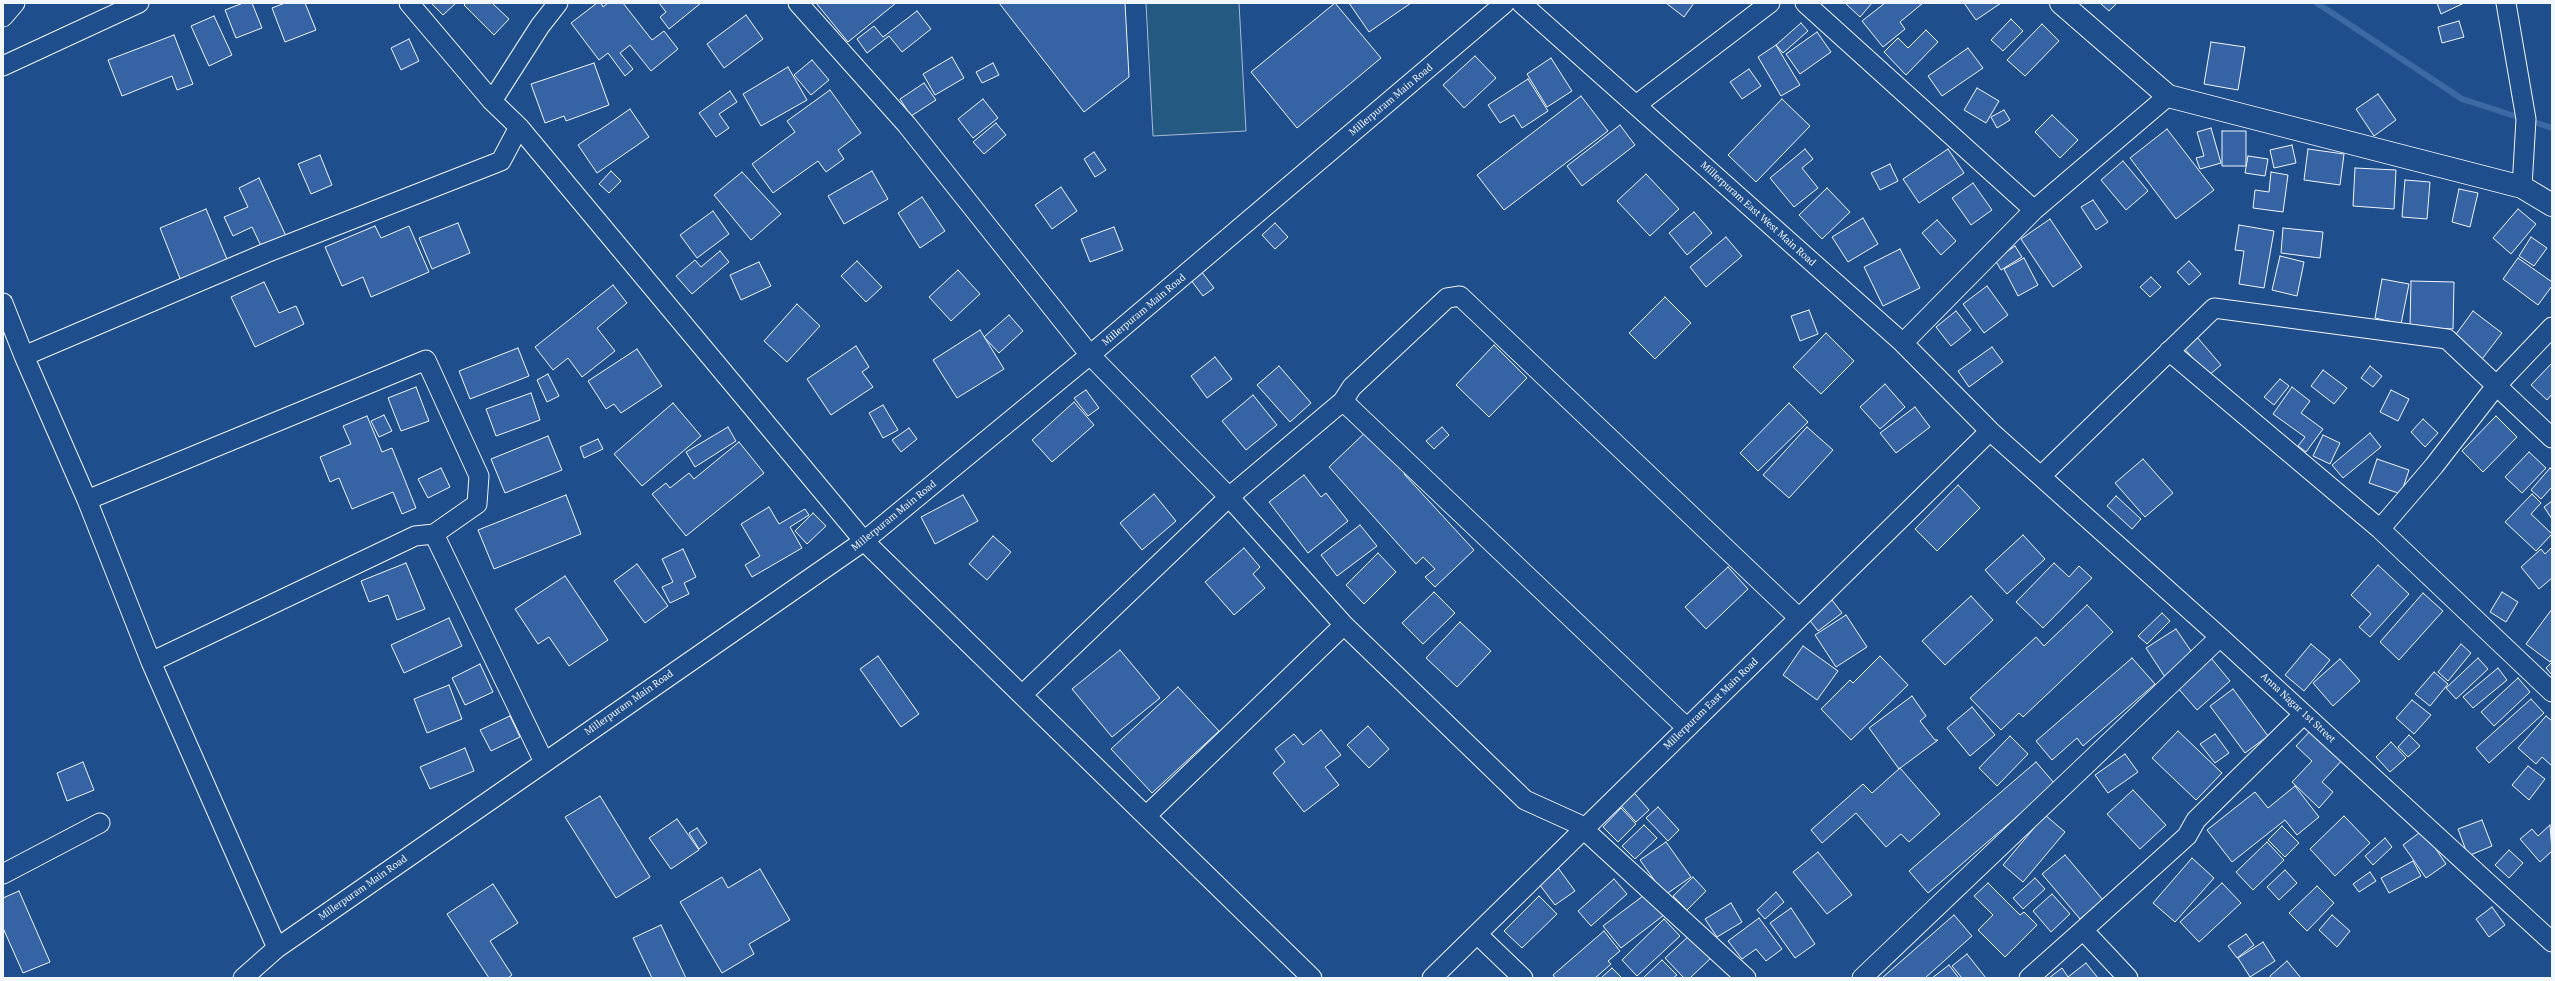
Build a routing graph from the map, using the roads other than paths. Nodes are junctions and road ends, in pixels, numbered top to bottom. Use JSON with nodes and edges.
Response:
{"nodes":[{"id":1,"x":15,"y":3,"type":"edge"},
{"id":2,"x":139,"y":3,"type":"edge"},
{"id":3,"x":409,"y":3,"type":"edge"},
{"id":4,"x":558,"y":3,"type":"edge"},
{"id":5,"x":798,"y":3,"type":"edge"},
{"id":6,"x":1505,"y":3,"type":"edge"},
{"id":7,"x":1521,"y":3,"type":"edge"},
{"id":8,"x":1770,"y":3,"type":"edge"},
{"id":9,"x":1805,"y":3,"type":"edge"},
{"id":10,"x":2061,"y":3,"type":"edge"},
{"id":11,"x":2506,"y":3,"type":"edge"},
{"id":12,"x":3,"y":18,"type":"edge"},
{"id":13,"x":3,"y":66,"type":"edge"},
{"id":14,"x":2168,"y":96,"type":"junction"},
{"id":15,"x":492,"y":101,"type":"junction"},
{"id":16,"x":1636,"y":105,"type":"junction"},
{"id":17,"x":519,"y":127,"type":"junction"},
{"id":18,"x":2522,"y":187,"type":"junction"},
{"id":19,"x":2552,"y":204,"type":"edge"},
{"id":20,"x":2034,"y":210,"type":"junction"},
{"id":21,"x":3,"y":303,"type":"edge"},
{"id":22,"x":2552,"y":327,"type":"edge"},
{"id":23,"x":1903,"y":343,"type":"junction"},
{"id":24,"x":2170,"y":351,"type":"junction"},
{"id":25,"x":1090,"y":355,"type":"junction"},
{"id":26,"x":24,"y":356,"type":"junction"},
{"id":27,"x":2496,"y":386,"type":"junction"},
{"id":28,"x":1343,"y":401,"type":"junction"},
{"id":29,"x":1990,"y":431,"type":"junction"},
{"id":30,"x":2552,"y":438,"type":"edge"},
{"id":31,"x":2042,"y":475,"type":"junction"},
{"id":32,"x":1229,"y":497,"type":"junction"},
{"id":33,"x":88,"y":500,"type":"junction"},
{"id":34,"x":2380,"y":529,"type":"junction"},
{"id":35,"x":434,"y":534,"type":"junction"},
{"id":36,"x":864,"y":541,"type":"junction"},
{"id":37,"x":1800,"y":618,"type":"junction"},
{"id":38,"x":1344,"y":625,"type":"junction"},
{"id":39,"x":2220,"y":637,"type":"junction"},
{"id":40,"x":151,"y":662,"type":"junction"},
{"id":41,"x":2552,"y":692,"type":"edge"},
{"id":42,"x":1022,"y":695,"type":"junction"},
{"id":43,"x":2304,"y":714,"type":"junction"},
{"id":44,"x":1687,"y":728,"type":"junction"},
{"id":45,"x":544,"y":762,"type":"junction"},
{"id":46,"x":1146,"y":816,"type":"junction"},
{"id":47,"x":100,"y":823,"type":"dead end"},
{"id":48,"x":1584,"y":830,"type":"junction"},
{"id":49,"x":3,"y":874,"type":"edge"},
{"id":50,"x":2083,"y":930,"type":"junction"},
{"id":51,"x":1478,"y":934,"type":"junction"},
{"id":52,"x":2552,"y":942,"type":"edge"},
{"id":53,"x":277,"y":948,"type":"junction"},
{"id":54,"x":243,"y":978,"type":"edge"},
{"id":55,"x":1312,"y":978,"type":"edge"},
{"id":56,"x":1432,"y":978,"type":"edge"},
{"id":57,"x":1523,"y":978,"type":"edge"},
{"id":58,"x":1746,"y":978,"type":"edge"},
{"id":59,"x":1862,"y":978,"type":"edge"},
{"id":60,"x":2029,"y":978,"type":"edge"},
{"id":61,"x":2128,"y":978,"type":"edge"}],
"edges":[{"from":1,"to":12,"type":"street"},
{"from":2,"to":13,"type":"street"},
{"from":3,"to":15,"type":"street"},
{"from":4,"to":15,"type":"street"},
{"from":5,"to":25,"type":"street"},
{"from":6,"to":25,"type":"street","name":"Millerpuram Main Road"},
{"from":7,"to":16,"type":"street","name":"Millerpuram East West Main Road"},
{"from":8,"to":16,"type":"street"},
{"from":9,"to":20,"type":"street"},
{"from":10,"to":14,"type":"street"},
{"from":11,"to":18,"type":"street"},
{"from":14,"to":18,"type":"street"},
{"from":14,"to":20,"type":"street"},
{"from":15,"to":17,"type":"street"},
{"from":16,"to":23,"type":"street","name":"Millerpuram East West Main Road"},
{"from":17,"to":26,"type":"street"},
{"from":17,"to":36,"type":"street"},
{"from":18,"to":19,"type":"street"},
{"from":20,"to":23,"type":"street"},
{"from":21,"to":26,"type":"street"},
{"from":22,"to":27,"type":"street"},
{"from":23,"to":29,"type":"street","name":"Millerpuram East West Main Road"},
{"from":24,"to":27,"type":"street"},
{"from":24,"to":31,"type":"street"},
{"from":24,"to":34,"type":"street"},
{"from":25,"to":32,"type":"street"},
{"from":25,"to":36,"type":"street","name":"Millerpuram Main Road"},
{"from":26,"to":33,"type":"street"},
{"from":27,"to":30,"type":"street"},
{"from":27,"to":34,"type":"street"},
{"from":28,"to":32,"type":"street"},
{"from":28,"to":37,"type":"street"},
{"from":28,"to":44,"type":"street"},
{"from":29,"to":31,"type":"street","name":"Millerpuram East West Main Road"},
{"from":29,"to":37,"type":"street","name":"Millerpuram East Main Road"},
{"from":31,"to":39,"type":"street","name":"Anna Nagar 1st Street"},
{"from":32,"to":38,"type":"street"},
{"from":32,"to":42,"type":"street"},
{"from":33,"to":35,"type":"street"},
{"from":33,"to":40,"type":"street"},
{"from":34,"to":41,"type":"street"},
{"from":35,"to":40,"type":"street"},
{"from":35,"to":45,"type":"street"},
{"from":36,"to":42,"type":"street"},
{"from":36,"to":45,"type":"street","name":"Millerpuram Main Road"},
{"from":37,"to":44,"type":"street","name":"Millerpuram East Main Road"},
{"from":38,"to":46,"type":"street"},
{"from":38,"to":48,"type":"street"},
{"from":39,"to":43,"type":"street","name":"Anna Nagar 1st Street"},
{"from":39,"to":59,"type":"street"},
{"from":40,"to":53,"type":"street"},
{"from":42,"to":46,"type":"street"},
{"from":43,"to":50,"type":"street"},
{"from":43,"to":52,"type":"street","name":"Anna Nagar 1st Street"},
{"from":44,"to":48,"type":"street","name":"Millerpuram East Main Road"},
{"from":45,"to":53,"type":"street","name":"Millerpuram Main Road"},
{"from":46,"to":55,"type":"street"},
{"from":47,"to":49,"type":"street"},
{"from":48,"to":51,"type":"street","name":"Millerpuram East Main Road"},
{"from":48,"to":58,"type":"street"},
{"from":50,"to":60,"type":"street"},
{"from":50,"to":61,"type":"street"},
{"from":51,"to":56,"type":"street","name":"Millerpuram East Main Road"},
{"from":51,"to":57,"type":"street"},
{"from":53,"to":54,"type":"street","name":"Millerpuram Main Road"}]}
